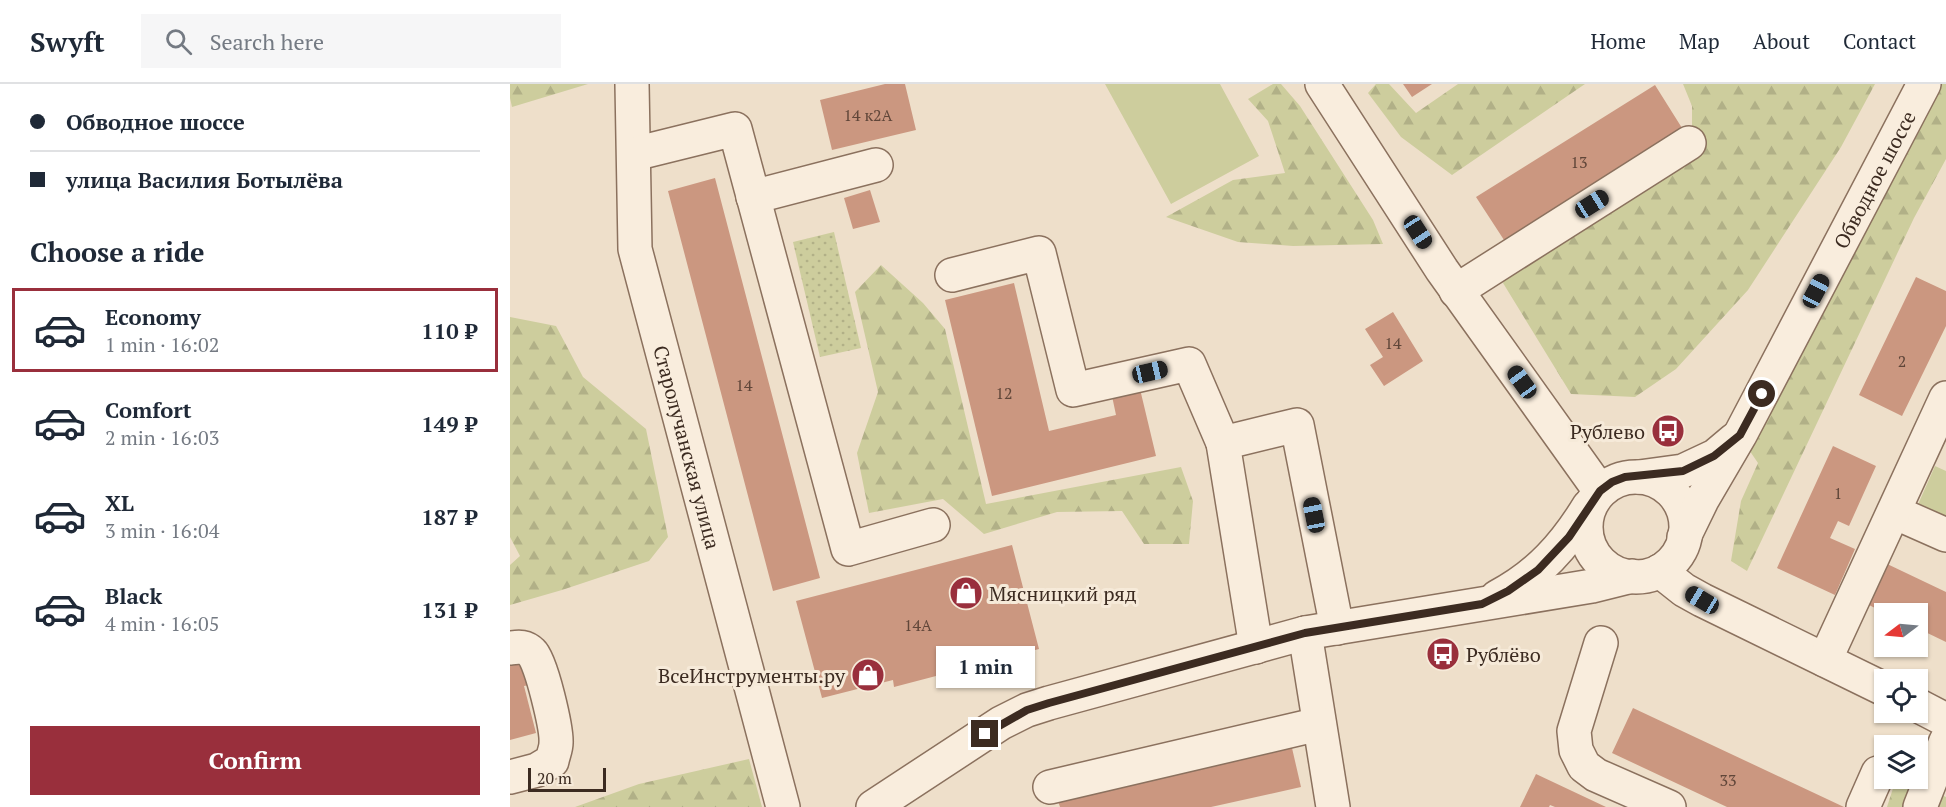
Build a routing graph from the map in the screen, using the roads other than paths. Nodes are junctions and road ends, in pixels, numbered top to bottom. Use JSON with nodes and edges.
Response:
{"nodes":[{"id":1,"x":632,"y":84,"type":"edge"},
{"id":2,"x":1322,"y":84,"type":"edge"},
{"id":3,"x":1924,"y":84,"type":"edge"},
{"id":4,"x":1689,"y":143,"type":"dead end"},
{"id":5,"x":634,"y":154,"type":"junction"},
{"id":6,"x":876,"y":165,"type":"dead end"},
{"id":7,"x":753,"y":196,"type":"junction"},
{"id":8,"x":952,"y":275,"type":"dead end"},
{"id":9,"x":1456,"y":291,"type":"junction"},
{"id":10,"x":1946,"y":398,"type":"edge"},
{"id":11,"x":1740,"y":435,"type":"junction"},
{"id":12,"x":1222,"y":443,"type":"junction"},
{"id":13,"x":1639,"y":477,"type":"junction"},
{"id":14,"x":1596,"y":497,"type":"junction"},
{"id":15,"x":1894,"y":512,"type":"junction"},
{"id":16,"x":933,"y":525,"type":"dead end"},
{"id":17,"x":1946,"y":535,"type":"edge"},
{"id":18,"x":1684,"y":537,"type":"junction"},
{"id":19,"x":1646,"y":574,"type":"junction"},
{"id":20,"x":1482,"y":604,"type":"junction"},
{"id":21,"x":1337,"y":628,"type":"junction"},
{"id":22,"x":1305,"y":633,"type":"junction"},
{"id":23,"x":1601,"y":644,"type":"dead end"},
{"id":24,"x":1256,"y":647,"type":"junction"},
{"id":25,"x":510,"y":648,"type":"edge"},
{"id":26,"x":1826,"y":660,"type":"junction"},
{"id":27,"x":1874,"y":684,"type":"edge"},
{"id":28,"x":1928,"y":711,"type":"edge"},
{"id":29,"x":1946,"y":720,"type":"edge"},
{"id":30,"x":1319,"y":724,"type":"junction"},
{"id":31,"x":1935,"y":751,"type":"edge"},
{"id":32,"x":510,"y":777,"type":"edge"},
{"id":33,"x":1874,"y":782,"type":"edge"},
{"id":34,"x":1050,"y":787,"type":"dead end"},
{"id":35,"x":783,"y":807,"type":"edge"},
{"id":36,"x":873,"y":807,"type":"edge"},
{"id":37,"x":1333,"y":807,"type":"edge"},
{"id":38,"x":1669,"y":807,"type":"edge"},
{"id":39,"x":1863,"y":807,"type":"edge"},
{"id":40,"x":1920,"y":807,"type":"edge"}],
"edges":[{"from":1,"to":5,"type":"street","name":"Старолучанская улица"},
{"from":2,"to":9,"type":"street"},
{"from":3,"to":11,"type":"street","name":"Обводное шоссе"},
{"from":4,"to":9,"type":"street"},
{"from":5,"to":7,"type":"street"},
{"from":5,"to":35,"type":"street","name":"Старолучанская улица"},
{"from":6,"to":7,"type":"street"},
{"from":7,"to":16,"type":"street"},
{"from":8,"to":12,"type":"street"},
{"from":9,"to":14,"type":"street"},
{"from":10,"to":15,"type":"street"},
{"from":11,"to":13,"type":"street","name":"Обводное шоссе"},
{"from":11,"to":18,"type":"street","name":"Обводное шоссе"},
{"from":12,"to":21,"type":"street"},
{"from":12,"to":24,"type":"street"},
{"from":13,"to":14,"type":"street"},
{"from":13,"to":18,"type":"street"},
{"from":14,"to":19,"type":"street"},
{"from":14,"to":20,"type":"street"},
{"from":15,"to":17,"type":"street"},
{"from":15,"to":26,"type":"street"},
{"from":18,"to":19,"type":"street"},
{"from":19,"to":20,"type":"street"},
{"from":19,"to":26,"type":"street"},
{"from":20,"to":21,"type":"street"},
{"from":21,"to":22,"type":"street"},
{"from":22,"to":24,"type":"street"},
{"from":22,"to":30,"type":"street"},
{"from":23,"to":38,"type":"street"},
{"from":24,"to":36,"type":"street"},
{"from":25,"to":32,"type":"street"},
{"from":26,"to":27,"type":"street"},
{"from":28,"to":29,"type":"street"},
{"from":30,"to":34,"type":"street"},
{"from":30,"to":37,"type":"street"},
{"from":31,"to":40,"type":"street"},
{"from":33,"to":39,"type":"street"}]}
